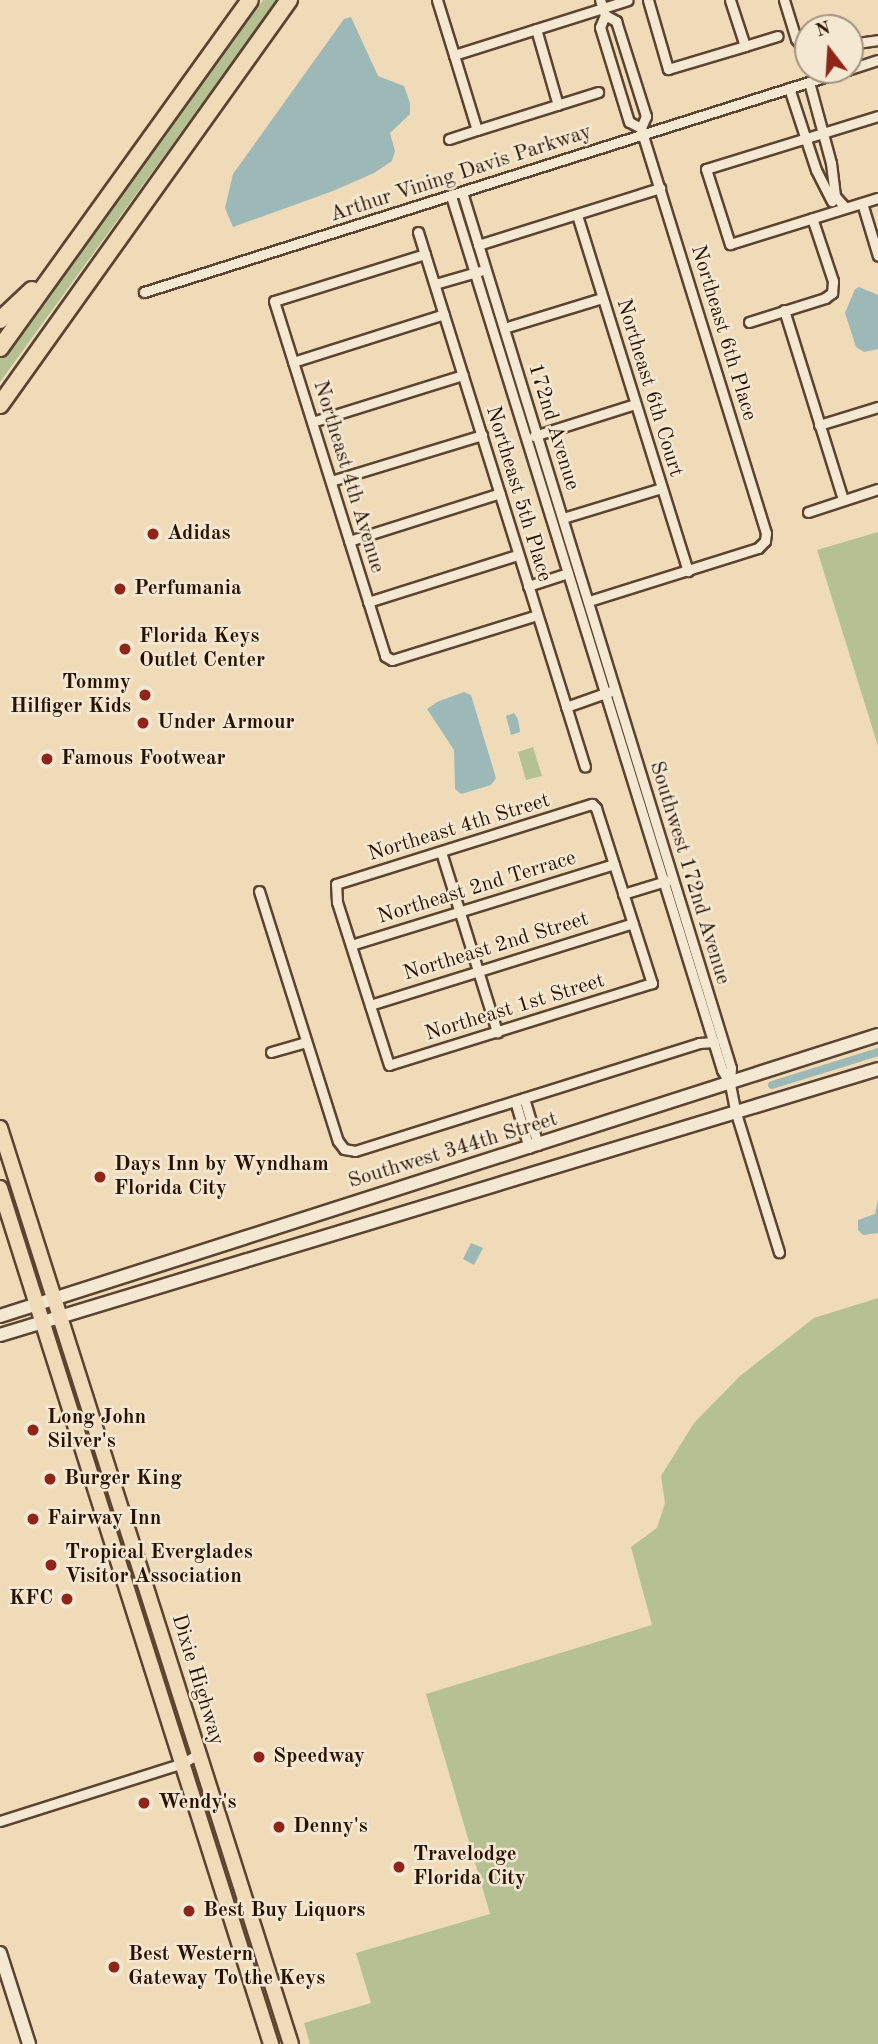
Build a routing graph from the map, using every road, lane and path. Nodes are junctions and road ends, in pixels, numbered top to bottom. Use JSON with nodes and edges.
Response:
{"nodes":[{"id":1,"x":250,"y":0,"type":"edge"},
{"id":2,"x":289,"y":0,"type":"edge"},
{"id":3,"x":438,"y":0,"type":"edge"},
{"id":4,"x":628,"y":0,"type":"edge"},
{"id":5,"x":648,"y":0,"type":"edge"},
{"id":6,"x":730,"y":0,"type":"edge"},
{"id":7,"x":784,"y":0,"type":"edge"},
{"id":8,"x":602,"y":7,"type":"edge"},
{"id":9,"x":794,"y":22,"type":"edge"},
{"id":10,"x":536,"y":29,"type":"junction"},
{"id":11,"x":777,"y":36,"type":"dead end"},
{"id":12,"x":624,"y":45,"type":"junction"},
{"id":13,"x":745,"y":46,"type":"junction"},
{"id":14,"x":607,"y":50,"type":"junction"},
{"id":15,"x":454,"y":55,"type":"junction"},
{"id":16,"x":802,"y":84,"type":"edge"},
{"id":17,"x":810,"y":84,"type":"edge"},
{"id":18,"x":789,"y":88,"type":"junction"},
{"id":19,"x":598,"y":92,"type":"dead end"},
{"id":20,"x":558,"y":104,"type":"junction"},
{"id":21,"x":878,"y":116,"type":"edge"},
{"id":22,"x":477,"y":130,"type":"junction"},
{"id":23,"x":642,"y":131,"type":"junction"},
{"id":24,"x":822,"y":133,"type":"junction"},
{"id":25,"x":807,"y":138,"type":"junction"},
{"id":26,"x":449,"y":139,"type":"dead end"},
{"id":27,"x":833,"y":174,"type":"junction"},
{"id":28,"x":820,"y":177,"type":"junction"},
{"id":29,"x":660,"y":188,"type":"junction"},
{"id":30,"x":462,"y":192,"type":"junction"},
{"id":31,"x":451,"y":196,"type":"junction"},
{"id":32,"x":878,"y":198,"type":"edge"},
{"id":33,"x":862,"y":203,"type":"junction"},
{"id":34,"x":845,"y":207,"type":"junction"},
{"id":35,"x":829,"y":212,"type":"junction"},
{"id":36,"x":577,"y":215,"type":"junction"},
{"id":37,"x":812,"y":218,"type":"junction"},
{"id":38,"x":418,"y":232,"type":"dead end"},
{"id":39,"x":478,"y":245,"type":"junction"},
{"id":40,"x":425,"y":254,"type":"junction"},
{"id":41,"x":878,"y":256,"type":"edge"},
{"id":42,"x":486,"y":270,"type":"junction"},
{"id":43,"x":56,"y":271,"type":"junction"},
{"id":44,"x":475,"y":272,"type":"junction"},
{"id":45,"x":435,"y":284,"type":"junction"},
{"id":46,"x":144,"y":292,"type":"dead end"},
{"id":47,"x":602,"y":298,"type":"junction"},
{"id":48,"x":784,"y":310,"type":"junction"},
{"id":49,"x":444,"y":314,"type":"junction"},
{"id":50,"x":0,"y":320,"type":"edge"},
{"id":51,"x":749,"y":321,"type":"dead end"},
{"id":52,"x":504,"y":328,"type":"junction"},
{"id":53,"x":0,"y":348,"type":"edge"},
{"id":54,"x":31,"y":359,"type":"junction"},
{"id":55,"x":293,"y":362,"type":"junction"},
{"id":56,"x":464,"y":375,"type":"junction"},
{"id":57,"x":0,"y":391,"type":"edge"},
{"id":58,"x":635,"y":404,"type":"junction"},
{"id":59,"x":0,"y":405,"type":"edge"},
{"id":60,"x":878,"y":407,"type":"edge"},
{"id":61,"x":312,"y":422,"type":"junction"},
{"id":62,"x":820,"y":425,"type":"junction"},
{"id":63,"x":482,"y":435,"type":"junction"},
{"id":64,"x":537,"y":435,"type":"junction"},
{"id":65,"x":526,"y":438,"type":"junction"},
{"id":66,"x":331,"y":481,"type":"junction"},
{"id":67,"x":662,"y":488,"type":"junction"},
{"id":68,"x":878,"y":489,"type":"edge"},
{"id":69,"x":499,"y":493,"type":"junction"},
{"id":70,"x":843,"y":500,"type":"junction"},
{"id":71,"x":807,"y":512,"type":"dead end"},
{"id":72,"x":563,"y":518,"type":"junction"},
{"id":73,"x":349,"y":541,"type":"junction"},
{"id":74,"x":517,"y":555,"type":"junction"},
{"id":75,"x":688,"y":571,"type":"junction"},
{"id":76,"x":568,"y":573,"type":"junction"},
{"id":77,"x":528,"y":586,"type":"junction"},
{"id":78,"x":589,"y":601,"type":"junction"},
{"id":79,"x":369,"y":602,"type":"junction"},
{"id":80,"x":537,"y":615,"type":"junction"},
{"id":81,"x":611,"y":673,"type":"joint"},
{"id":82,"x":600,"y":677,"type":"joint"},
{"id":83,"x":615,"y":689,"type":"junction"},
{"id":84,"x":606,"y":694,"type":"junction"},
{"id":85,"x":566,"y":707,"type":"junction"},
{"id":86,"x":584,"y":767,"type":"dead end"},
{"id":87,"x":441,"y":852,"type":"junction"},
{"id":88,"x":614,"y":864,"type":"junction"},
{"id":89,"x":668,"y":880,"type":"junction"},
{"id":90,"x":259,"y":891,"type":"dead end"},
{"id":91,"x":623,"y":894,"type":"junction"},
{"id":92,"x":460,"y":911,"type":"junction"},
{"id":93,"x":633,"y":923,"type":"junction"},
{"id":94,"x":351,"y":945,"type":"junction"},
{"id":95,"x":478,"y":971,"type":"junction"},
{"id":96,"x":370,"y":1005,"type":"junction"},
{"id":97,"x":497,"y":1032,"type":"junction"},
{"id":98,"x":878,"y":1035,"type":"edge"},
{"id":99,"x":306,"y":1042,"type":"junction"},
{"id":100,"x":714,"y":1042,"type":"junction"},
{"id":101,"x":271,"y":1052,"type":"dead end"},
{"id":102,"x":878,"y":1069,"type":"edge"},
{"id":103,"x":730,"y":1084,"type":"junction"},
{"id":104,"x":519,"y":1100,"type":"junction"},
{"id":105,"x":735,"y":1110,"type":"junction"},
{"id":106,"x":0,"y":1128,"type":"edge"},
{"id":107,"x":533,"y":1146,"type":"junction"},
{"id":108,"x":0,"y":1188,"type":"edge"},
{"id":109,"x":327,"y":1211,"type":"junction"},
{"id":110,"x":334,"y":1231,"type":"junction"},
{"id":111,"x":779,"y":1252,"type":"dead end"},
{"id":112,"x":55,"y":1300,"type":"junction"},
{"id":113,"x":36,"y":1305,"type":"junction"},
{"id":114,"x":0,"y":1316,"type":"edge"},
{"id":115,"x":61,"y":1316,"type":"junction"},
{"id":116,"x":41,"y":1322,"type":"junction"},
{"id":117,"x":0,"y":1335,"type":"edge"},
{"id":118,"x":198,"y":1754,"type":"junction"},
{"id":119,"x":183,"y":1763,"type":"junction"},
{"id":120,"x":0,"y":1821,"type":"edge"},
{"id":121,"x":0,"y":1953,"type":"edge"},
{"id":122,"x":267,"y":1969,"type":"junction"},
{"id":123,"x":250,"y":1975,"type":"junction"},
{"id":124,"x":29,"y":2044,"type":"edge"},
{"id":125,"x":271,"y":2044,"type":"edge"},
{"id":126,"x":291,"y":2044,"type":"edge"}],
"edges":[{"from":1,"to":43,"type":"highway"},
{"from":2,"to":54,"type":"highway"},
{"from":3,"to":15,"type":"street"},
{"from":4,"to":8,"type":"street"},
{"from":5,"to":13,"type":"street"},
{"from":6,"to":13,"type":"street"},
{"from":7,"to":9,"type":"street"},
{"from":8,"to":10,"type":"street"},
{"from":8,"to":12,"type":"street"},
{"from":8,"to":14,"type":"street"},
{"from":10,"to":15,"type":"street"},
{"from":10,"to":20,"type":"street"},
{"from":11,"to":13,"type":"street"},
{"from":12,"to":14,"type":"street"},
{"from":12,"to":23,"type":"street"},
{"from":14,"to":23,"type":"street"},
{"from":15,"to":22,"type":"street"},
{"from":16,"to":18,"type":"street","name":"Arthur Vining Davis Parkway"},
{"from":17,"to":24,"type":"street"},
{"from":18,"to":23,"type":"street","name":"Arthur Vining Davis Parkway"},
{"from":18,"to":25,"type":"street"},
{"from":19,"to":20,"type":"street"},
{"from":20,"to":22,"type":"street"},
{"from":21,"to":24,"type":"street"},
{"from":22,"to":26,"type":"street"},
{"from":23,"to":29,"type":"street","name":"Northeast 6th Place"},
{"from":23,"to":30,"type":"street","name":"Arthur Vining Davis Parkway"},
{"from":24,"to":25,"type":"street"},
{"from":24,"to":27,"type":"street"},
{"from":25,"to":28,"type":"street"},
{"from":25,"to":37,"type":"street"},
{"from":27,"to":28,"type":"street"},
{"from":27,"to":34,"type":"street"},
{"from":28,"to":35,"type":"street"},
{"from":29,"to":36,"type":"street"},
{"from":29,"to":75,"type":"street","name":"Northeast 6th Place"},
{"from":30,"to":31,"type":"street","name":"Arthur Vining Davis Parkway"},
{"from":30,"to":39,"type":"street","name":"172nd Avenue"},
{"from":31,"to":44,"type":"street","name":"172nd Avenue"},
{"from":31,"to":46,"type":"street","name":"Arthur Vining Davis Parkway"},
{"from":32,"to":33,"type":"street"},
{"from":33,"to":34,"type":"street"},
{"from":33,"to":41,"type":"street"},
{"from":34,"to":35,"type":"street"},
{"from":35,"to":37,"type":"street"},
{"from":36,"to":39,"type":"street"},
{"from":36,"to":47,"type":"street","name":"Northeast 6th Court"},
{"from":37,"to":48,"type":"street"},
{"from":38,"to":40,"type":"street","name":"Northeast 5th Place"},
{"from":39,"to":42,"type":"street","name":"172nd Avenue"},
{"from":40,"to":45,"type":"street","name":"Northeast 5th Place"},
{"from":40,"to":55,"type":"street","name":"Northeast 4th Avenue"},
{"from":42,"to":44,"type":"street"},
{"from":42,"to":52,"type":"street","name":"172nd Avenue"},
{"from":43,"to":50,"type":"highway"},
{"from":43,"to":53,"type":"highway"},
{"from":44,"to":45,"type":"street"},
{"from":44,"to":65,"type":"street","name":"172nd Avenue"},
{"from":45,"to":49,"type":"street","name":"Northeast 5th Place"},
{"from":47,"to":52,"type":"street"},
{"from":47,"to":58,"type":"street","name":"Northeast 6th Court"},
{"from":48,"to":51,"type":"street"},
{"from":48,"to":62,"type":"street"},
{"from":49,"to":55,"type":"street"},
{"from":49,"to":56,"type":"street","name":"Northeast 5th Place"},
{"from":52,"to":64,"type":"street","name":"172nd Avenue"},
{"from":54,"to":57,"type":"highway"},
{"from":54,"to":59,"type":"highway"},
{"from":55,"to":61,"type":"street","name":"Northeast 4th Avenue"},
{"from":56,"to":61,"type":"street"},
{"from":56,"to":63,"type":"street","name":"Northeast 5th Place"},
{"from":58,"to":64,"type":"street"},
{"from":58,"to":67,"type":"street","name":"Northeast 6th Court"},
{"from":60,"to":62,"type":"street"},
{"from":61,"to":66,"type":"street","name":"Northeast 4th Avenue"},
{"from":62,"to":70,"type":"street"},
{"from":63,"to":66,"type":"street"},
{"from":63,"to":69,"type":"street","name":"Northeast 5th Place"},
{"from":64,"to":65,"type":"street"},
{"from":64,"to":72,"type":"street","name":"172nd Avenue"},
{"from":65,"to":76,"type":"street","name":"172nd Avenue"},
{"from":66,"to":73,"type":"street","name":"Northeast 4th Avenue"},
{"from":67,"to":72,"type":"street"},
{"from":67,"to":75,"type":"street","name":"Northeast 6th Court"},
{"from":68,"to":70,"type":"street"},
{"from":69,"to":73,"type":"street"},
{"from":69,"to":74,"type":"street","name":"Northeast 5th Place"},
{"from":70,"to":71,"type":"street"},
{"from":72,"to":78,"type":"street","name":"172nd Avenue"},
{"from":73,"to":79,"type":"street","name":"Northeast 4th Avenue"},
{"from":74,"to":77,"type":"street","name":"Northeast 5th Place"},
{"from":74,"to":79,"type":"street"},
{"from":75,"to":78,"type":"street"},
{"from":76,"to":77,"type":"street"},
{"from":76,"to":82,"type":"street","name":"172nd Avenue"},
{"from":77,"to":80,"type":"street","name":"Northeast 5th Place"},
{"from":78,"to":81,"type":"street","name":"172nd Avenue"},
{"from":79,"to":80,"type":"street","name":"Northeast 4th Avenue"},
{"from":80,"to":85,"type":"street","name":"Northeast 5th Place"},
{"from":81,"to":83,"type":"street","name":"Southwest 172nd Avenue"},
{"from":82,"to":84,"type":"street","name":"Southwest 172nd Avenue"},
{"from":83,"to":84,"type":"street"},
{"from":83,"to":89,"type":"street","name":"Southwest 172nd Avenue"},
{"from":84,"to":85,"type":"street"},
{"from":84,"to":89,"type":"street","name":"Southwest 172nd Avenue"},
{"from":85,"to":86,"type":"street","name":"Northeast 5th Place"},
{"from":87,"to":88,"type":"street","name":"Northeast 4th Street"},
{"from":87,"to":92,"type":"street"},
{"from":87,"to":94,"type":"street","name":"Northeast 4th Street"},
{"from":88,"to":91,"type":"street"},
{"from":88,"to":92,"type":"street","name":"Northeast 2nd Terrace"},
{"from":89,"to":91,"type":"street"},
{"from":89,"to":100,"type":"street","name":"Southwest 172nd Avenue"},
{"from":89,"to":103,"type":"street","name":"Southwest 172nd Avenue"},
{"from":90,"to":99,"type":"street"},
{"from":91,"to":93,"type":"street"},
{"from":92,"to":94,"type":"street","name":"Northeast 2nd Terrace"},
{"from":92,"to":95,"type":"street"},
{"from":93,"to":95,"type":"street","name":"Northeast 2nd Street"},
{"from":93,"to":97,"type":"street","name":"Northeast 1st Street"},
{"from":94,"to":96,"type":"street"},
{"from":95,"to":96,"type":"street","name":"Northeast 2nd Street"},
{"from":95,"to":97,"type":"street"},
{"from":96,"to":97,"type":"street","name":"Northeast 1st Street"},
{"from":98,"to":103,"type":"main road","name":"Southwest 344th Street"},
{"from":99,"to":101,"type":"street"},
{"from":99,"to":104,"type":"street"},
{"from":100,"to":103,"type":"street","name":"Southwest 172nd Avenue"},
{"from":100,"to":104,"type":"street"},
{"from":102,"to":105,"type":"main road","name":"Southwest 344th Street"},
{"from":103,"to":105,"type":"street","name":"Southwest 172nd Avenue"},
{"from":103,"to":107,"type":"main road","name":"Southwest 344th Street"},
{"from":104,"to":107,"type":"street"},
{"from":105,"to":110,"type":"main road","name":"Southwest 344th Street"},
{"from":105,"to":111,"type":"street","name":"Southwest 172nd Avenue"},
{"from":106,"to":112,"type":"highway","name":"Dixie Highway"},
{"from":107,"to":109,"type":"main road","name":"Southwest 344th Street"},
{"from":108,"to":113,"type":"highway","name":"Dixie Highway"},
{"from":109,"to":110,"type":"main road"},
{"from":109,"to":112,"type":"main road","name":"Southwest 344th Street"},
{"from":110,"to":115,"type":"main road","name":"Southwest 344th Street"},
{"from":112,"to":113,"type":"main road","name":"Southwest 344th Street"},
{"from":112,"to":115,"type":"highway","name":"Dixie Highway"},
{"from":113,"to":114,"type":"main road","name":"Southwest 344th Street"},
{"from":113,"to":116,"type":"highway","name":"Dixie Highway"},
{"from":115,"to":116,"type":"main road","name":"Southwest 344th Street"},
{"from":115,"to":118,"type":"highway","name":"Dixie Highway"},
{"from":116,"to":117,"type":"main road","name":"Southwest 344th Street"},
{"from":116,"to":119,"type":"highway","name":"Dixie Highway"},
{"from":118,"to":119,"type":"street"},
{"from":118,"to":122,"type":"highway","name":"Dixie Highway"},
{"from":119,"to":120,"type":"street"},
{"from":119,"to":123,"type":"highway","name":"Dixie Highway"},
{"from":121,"to":124,"type":"main road"},
{"from":122,"to":123,"type":"street"},
{"from":122,"to":126,"type":"highway","name":"Dixie Highway"},
{"from":123,"to":125,"type":"highway","name":"Dixie Highway"}]}
